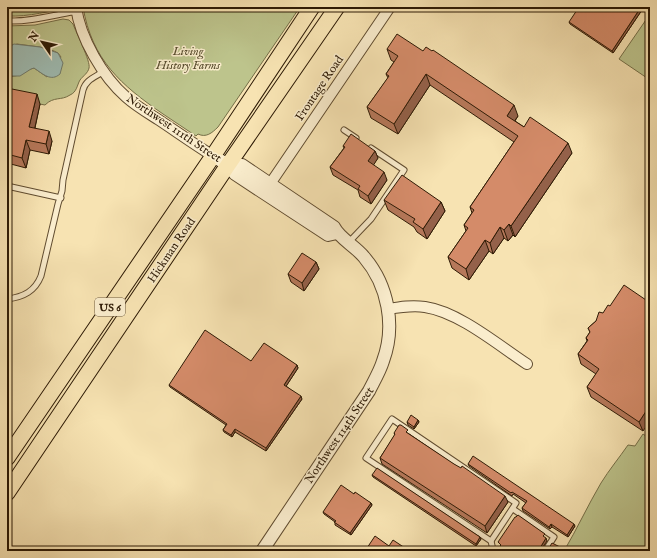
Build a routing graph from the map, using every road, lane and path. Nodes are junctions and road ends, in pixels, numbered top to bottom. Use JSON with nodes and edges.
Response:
{"nodes":[{"id":1,"x":312,"y":7,"type":"edge"},
{"id":2,"x":337,"y":7,"type":"edge"},
{"id":3,"x":390,"y":7,"type":"edge"},
{"id":4,"x":77,"y":10,"type":"edge"},
{"id":5,"x":7,"y":21,"type":"edge"},
{"id":6,"x":104,"y":71,"type":"junction"},
{"id":7,"x":344,"y":130,"type":"dead end"},
{"id":8,"x":362,"y":142,"type":"edge"},
{"id":9,"x":368,"y":146,"type":"edge"},
{"id":10,"x":213,"y":156,"type":"junction"},
{"id":11,"x":228,"y":165,"type":"junction"},
{"id":12,"x":270,"y":184,"type":"junction"},
{"id":13,"x":7,"y":186,"type":"edge"},
{"id":14,"x":61,"y":198,"type":"junction"},
{"id":15,"x":337,"y":233,"type":"junction"},
{"id":16,"x":349,"y":242,"type":"junction"},
{"id":17,"x":7,"y":299,"type":"edge"},
{"id":18,"x":388,"y":308,"type":"junction"},
{"id":19,"x":527,"y":364,"type":"dead end"},
{"id":20,"x":7,"y":458,"type":"edge"},
{"id":21,"x":7,"y":493,"type":"edge"},
{"id":22,"x":512,"y":509,"type":"junction"},
{"id":23,"x":491,"y":541,"type":"junction"},
{"id":24,"x":262,"y":551,"type":"edge"},
{"id":25,"x":495,"y":551,"type":"edge"},
{"id":26,"x":545,"y":551,"type":"edge"}],
"edges":[{"from":1,"to":10,"type":"main road","name":"Hickman Road","number":"US 6"},
{"from":2,"to":11,"type":"main road","name":"Hickman Road","number":"US 6"},
{"from":3,"to":12,"type":"street","name":"Frontage Road"},
{"from":4,"to":5,"type":"lane"},
{"from":4,"to":6,"type":"street","name":"Northwest 111th Street"},
{"from":6,"to":10,"type":"street","name":"Northwest 111th Street"},
{"from":6,"to":14,"type":"lane"},
{"from":7,"to":8,"type":"lane"},
{"from":9,"to":16,"type":"lane"},
{"from":10,"to":11,"type":"street","name":"Northwest 111th Street"},
{"from":10,"to":20,"type":"main road","name":"Hickman Road","number":"US 6"},
{"from":11,"to":12,"type":"street","name":"Northwest 111th Street"},
{"from":11,"to":15,"type":"street","name":"Northwest 111th Street"},
{"from":11,"to":21,"type":"main road","name":"Hickman Road","number":"US 6"},
{"from":12,"to":15,"type":"street","name":"Northwest 111th Street"},
{"from":13,"to":14,"type":"lane"},
{"from":14,"to":17,"type":"lane"},
{"from":15,"to":16,"type":"street","name":"Northwest 111th Street"},
{"from":16,"to":18,"type":"street","name":"Northwest 111th Street"},
{"from":18,"to":19,"type":"street"},
{"from":18,"to":24,"type":"street","name":"Northwest 114th Street"},
{"from":22,"to":23,"type":"lane"},
{"from":22,"to":23,"type":"lane"},
{"from":22,"to":26,"type":"lane"},
{"from":23,"to":25,"type":"lane"}]}
